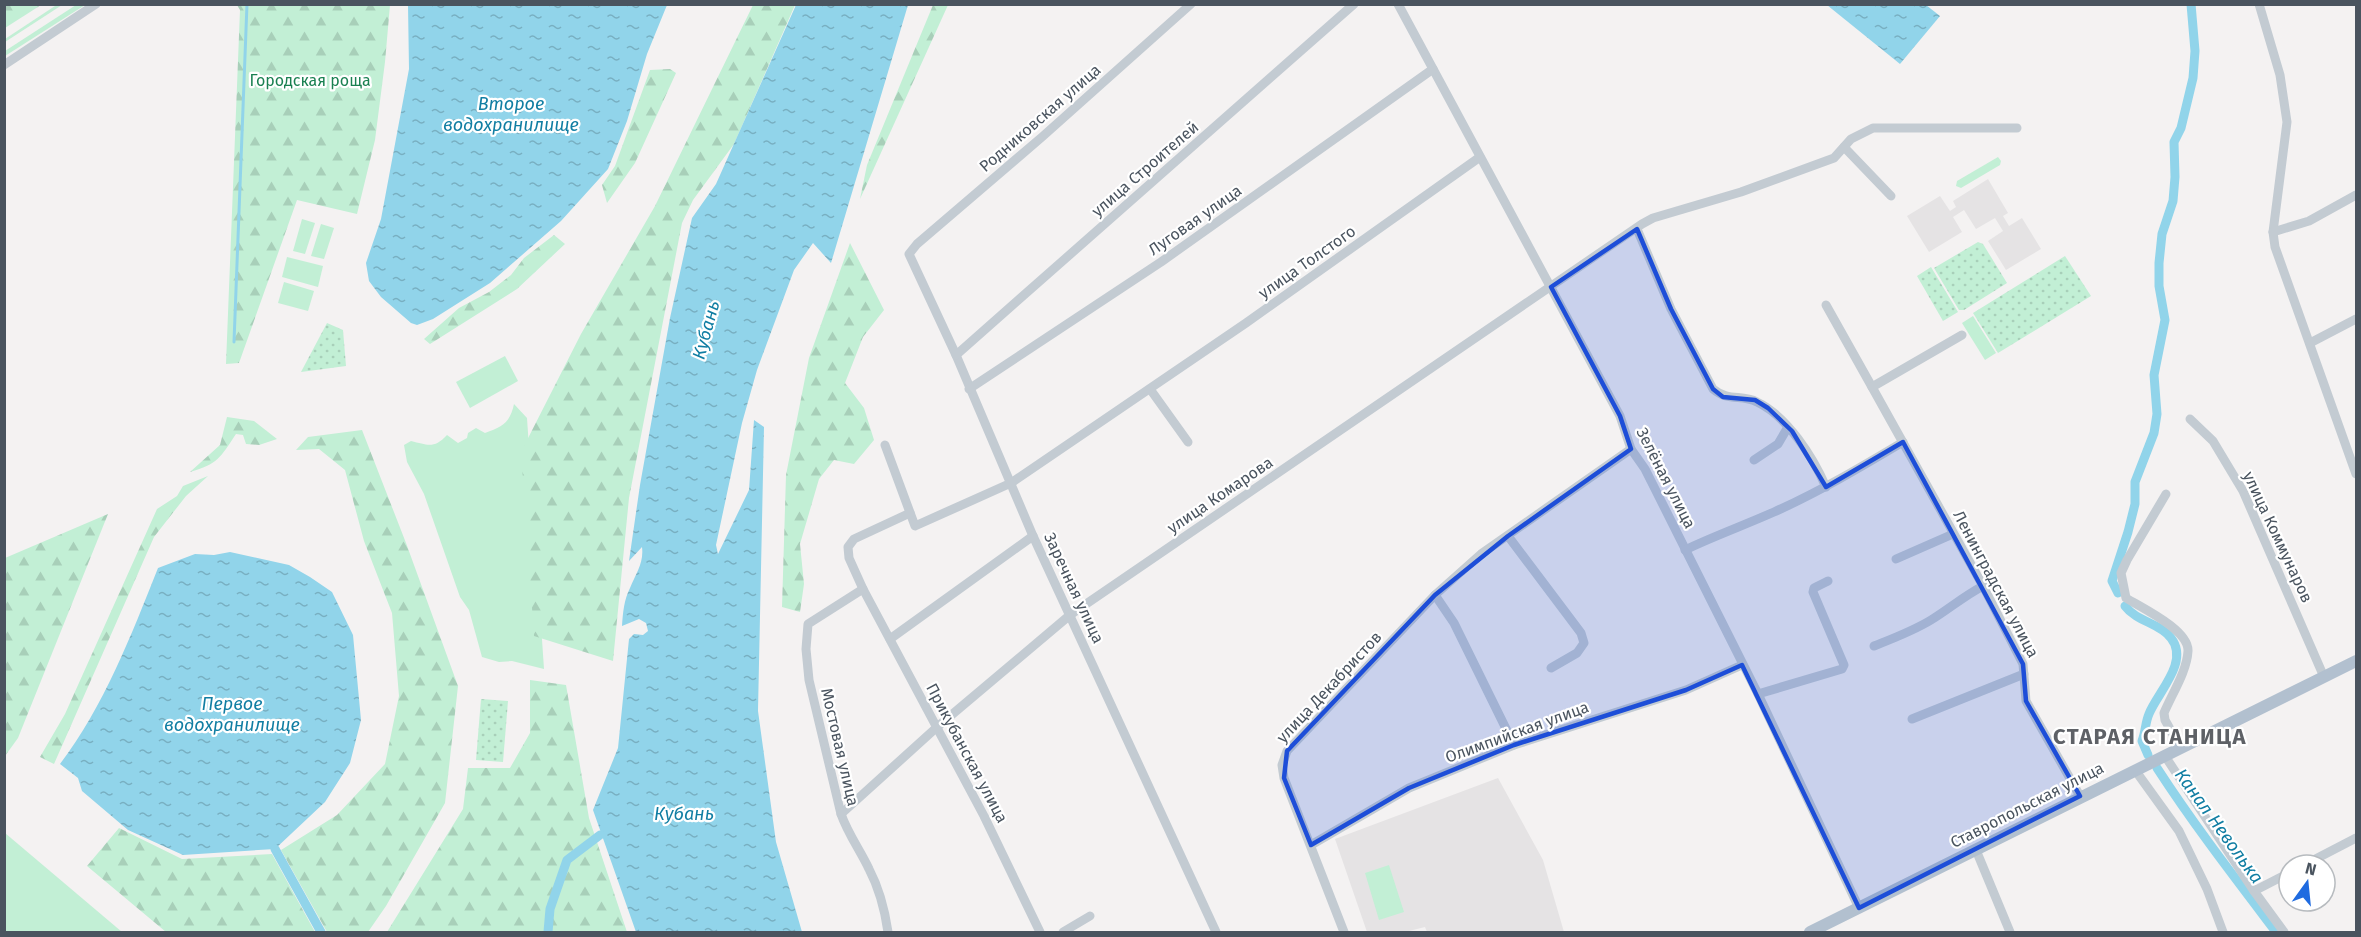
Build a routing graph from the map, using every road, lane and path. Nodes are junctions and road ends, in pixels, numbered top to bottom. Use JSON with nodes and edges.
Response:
{"nodes":[{"id":1,"x":96,"y":4,"type":"edge"},
{"id":2,"x":1191,"y":4,"type":"edge"},
{"id":3,"x":1354,"y":4,"type":"edge"},
{"id":4,"x":1398,"y":4,"type":"edge"},
{"id":5,"x":2259,"y":4,"type":"edge"},
{"id":6,"x":4,"y":65,"type":"edge"},
{"id":7,"x":1433,"y":69,"type":"junction"},
{"id":8,"x":2017,"y":128,"type":"dead end"},
{"id":9,"x":1844,"y":147,"type":"junction"},
{"id":10,"x":1480,"y":158,"type":"junction"},
{"id":11,"x":2356,"y":195,"type":"edge"},
{"id":12,"x":1891,"y":196,"type":"dead end"},
{"id":13,"x":1637,"y":229,"type":"junction"},
{"id":14,"x":2273,"y":232,"type":"junction"},
{"id":15,"x":909,"y":254,"type":"joint"},
{"id":16,"x":1551,"y":287,"type":"junction"},
{"id":17,"x":1826,"y":305,"type":"dead end"},
{"id":18,"x":2356,"y":319,"type":"edge"},
{"id":19,"x":1962,"y":335,"type":"dead end"},
{"id":20,"x":2310,"y":343,"type":"junction"},
{"id":21,"x":956,"y":355,"type":"junction"},
{"id":22,"x":1872,"y":387,"type":"junction"},
{"id":23,"x":1150,"y":388,"type":"junction"},
{"id":24,"x":969,"y":389,"type":"junction"},
{"id":25,"x":2190,"y":419,"type":"dead end"},
{"id":26,"x":1788,"y":427,"type":"junction"},
{"id":27,"x":1903,"y":441,"type":"junction"},
{"id":28,"x":1188,"y":442,"type":"dead end"},
{"id":29,"x":885,"y":445,"type":"dead end"},
{"id":30,"x":1631,"y":449,"type":"junction"},
{"id":31,"x":1754,"y":460,"type":"dead end"},
{"id":32,"x":2356,"y":474,"type":"edge"},
{"id":33,"x":1011,"y":483,"type":"junction"},
{"id":34,"x":1826,"y":487,"type":"junction"},
{"id":35,"x":2166,"y":494,"type":"dead end"},
{"id":36,"x":910,"y":513,"type":"junction"},
{"id":37,"x":1953,"y":534,"type":"junction"},
{"id":38,"x":1033,"y":536,"type":"junction"},
{"id":39,"x":1508,"y":536,"type":"junction"},
{"id":40,"x":1685,"y":550,"type":"junction"},
{"id":41,"x":1896,"y":560,"type":"dead end"},
{"id":42,"x":1828,"y":581,"type":"dead end"},
{"id":43,"x":1983,"y":586,"type":"junction"},
{"id":44,"x":863,"y":589,"type":"junction"},
{"id":45,"x":1435,"y":595,"type":"junction"},
{"id":46,"x":1070,"y":615,"type":"junction"},
{"id":47,"x":890,"y":639,"type":"junction"},
{"id":48,"x":1875,"y":646,"type":"dead end"},
{"id":49,"x":2356,"y":661,"type":"edge"},
{"id":50,"x":1742,"y":665,"type":"junction"},
{"id":51,"x":1551,"y":668,"type":"dead end"},
{"id":52,"x":2024,"y":674,"type":"junction"},
{"id":53,"x":2324,"y":677,"type":"junction"},
{"id":54,"x":1758,"y":694,"type":"junction"},
{"id":55,"x":1912,"y":719,"type":"dead end"},
{"id":56,"x":936,"y":728,"type":"junction"},
{"id":57,"x":1515,"y":745,"type":"junction"},
{"id":58,"x":2180,"y":747,"type":"junction"},
{"id":59,"x":2163,"y":757,"type":"junction"},
{"id":60,"x":2137,"y":769,"type":"junction"},
{"id":61,"x":2080,"y":796,"type":"junction"},
{"id":62,"x":840,"y":814,"type":"junction"},
{"id":63,"x":2356,"y":838,"type":"edge"},
{"id":64,"x":1311,"y":845,"type":"junction"},
{"id":65,"x":1976,"y":850,"type":"junction"},
{"id":66,"x":2327,"y":853,"type":"edge"},
{"id":67,"x":2277,"y":879,"type":"edge"},
{"id":68,"x":2254,"y":891,"type":"junction"},
{"id":69,"x":1859,"y":908,"type":"junction"},
{"id":70,"x":1090,"y":916,"type":"dead end"},
{"id":71,"x":1811,"y":932,"type":"edge"},
{"id":72,"x":888,"y":933,"type":"edge"},
{"id":73,"x":1040,"y":933,"type":"edge"},
{"id":74,"x":1063,"y":933,"type":"edge"},
{"id":75,"x":1216,"y":933,"type":"edge"},
{"id":76,"x":1344,"y":933,"type":"edge"},
{"id":77,"x":2010,"y":933,"type":"edge"},
{"id":78,"x":2223,"y":933,"type":"edge"},
{"id":79,"x":2284,"y":933,"type":"edge"}],
"edges":[{"from":1,"to":6,"type":"street"},
{"from":2,"to":15,"type":"street","name":"Родниковская улица"},
{"from":3,"to":21,"type":"street","name":"улица Строителей"},
{"from":4,"to":7,"type":"street","name":"Зелёная улица"},
{"from":5,"to":14,"type":"street"},
{"from":7,"to":10,"type":"street","name":"Зелёная улица"},
{"from":7,"to":24,"type":"street","name":"Луговая улица"},
{"from":8,"to":9,"type":"street","name":"улица Комарова"},
{"from":9,"to":12,"type":"street"},
{"from":9,"to":13,"type":"street","name":"улица Комарова"},
{"from":10,"to":16,"type":"street","name":"Зелёная улица"},
{"from":10,"to":23,"type":"street","name":"улица Толстого"},
{"from":11,"to":14,"type":"street"},
{"from":13,"to":16,"type":"street","name":"улица Комарова"},
{"from":13,"to":26,"type":"street"},
{"from":14,"to":20,"type":"street"},
{"from":15,"to":21,"type":"street","name":"Заречная улица"},
{"from":16,"to":30,"type":"street","name":"Зелёная улица"},
{"from":16,"to":46,"type":"street","name":"улица Комарова"},
{"from":17,"to":22,"type":"street","name":"Ленинградская улица"},
{"from":18,"to":20,"type":"street"},
{"from":19,"to":22,"type":"street"},
{"from":20,"to":32,"type":"street"},
{"from":21,"to":24,"type":"street","name":"Заречная улица"},
{"from":22,"to":27,"type":"street","name":"Ленинградская улица"},
{"from":23,"to":28,"type":"street"},
{"from":23,"to":33,"type":"street","name":"улица Толстого"},
{"from":24,"to":33,"type":"street","name":"Заречная улица"},
{"from":25,"to":53,"type":"street","name":"улица Коммунаров"},
{"from":26,"to":31,"type":"street"},
{"from":26,"to":34,"type":"street"},
{"from":27,"to":34,"type":"street"},
{"from":27,"to":37,"type":"street","name":"Ленинградская улица"},
{"from":29,"to":36,"type":"street"},
{"from":30,"to":39,"type":"street","name":"улица Декабристов"},
{"from":30,"to":40,"type":"street","name":"Зелёная улица"},
{"from":33,"to":36,"type":"street","name":"улица Толстого"},
{"from":33,"to":38,"type":"street","name":"Заречная улица"},
{"from":34,"to":40,"type":"street"},
{"from":35,"to":58,"type":"street"},
{"from":36,"to":44,"type":"street","name":"Прикубанская улица"},
{"from":37,"to":41,"type":"street"},
{"from":37,"to":43,"type":"street","name":"Ленинградская улица"},
{"from":38,"to":46,"type":"street","name":"Заречная улица"},
{"from":38,"to":47,"type":"street"},
{"from":39,"to":45,"type":"street","name":"улица Декабристов"},
{"from":39,"to":51,"type":"street"},
{"from":40,"to":50,"type":"street","name":"Зелёная улица"},
{"from":42,"to":54,"type":"street"},
{"from":43,"to":48,"type":"street"},
{"from":43,"to":52,"type":"street","name":"Ленинградская улица"},
{"from":44,"to":47,"type":"street","name":"Прикубанская улица"},
{"from":44,"to":62,"type":"street","name":"Мостовая улица"},
{"from":45,"to":57,"type":"street"},
{"from":45,"to":64,"type":"street","name":"улица Декабристов"},
{"from":46,"to":56,"type":"street","name":"улица Комарова"},
{"from":46,"to":75,"type":"street","name":"Заречная улица"},
{"from":47,"to":56,"type":"street","name":"Прикубанская улица"},
{"from":49,"to":53,"type":"main road","name":"Ставропольская улица"},
{"from":50,"to":54,"type":"street","name":"Зелёная улица"},
{"from":50,"to":57,"type":"street","name":"Олимпийская улица"},
{"from":52,"to":55,"type":"street"},
{"from":52,"to":61,"type":"street","name":"Ленинградская улица"},
{"from":53,"to":58,"type":"main road","name":"Ставропольская улица"},
{"from":54,"to":69,"type":"street","name":"Зелёная улица"},
{"from":56,"to":62,"type":"street","name":"улица Комарова"},
{"from":56,"to":73,"type":"street","name":"Прикубанская улица"},
{"from":57,"to":64,"type":"street","name":"Олимпийская улица"},
{"from":58,"to":59,"type":"main road","name":"Ставропольская улица"},
{"from":59,"to":60,"type":"main road","name":"Ставропольская улица"},
{"from":59,"to":68,"type":"street"},
{"from":60,"to":61,"type":"main road","name":"Ставропольская улица"},
{"from":60,"to":78,"type":"street"},
{"from":61,"to":65,"type":"main road","name":"Ставропольская улица"},
{"from":62,"to":72,"type":"street","name":"Мостовая улица"},
{"from":63,"to":66,"type":"street"},
{"from":64,"to":76,"type":"street","name":"улица Декабристов"},
{"from":65,"to":69,"type":"main road","name":"Ставропольская улица"},
{"from":65,"to":77,"type":"street"},
{"from":67,"to":68,"type":"street"},
{"from":68,"to":79,"type":"street"},
{"from":69,"to":71,"type":"main road","name":"Ставропольская улица"},
{"from":70,"to":74,"type":"street"}]}
